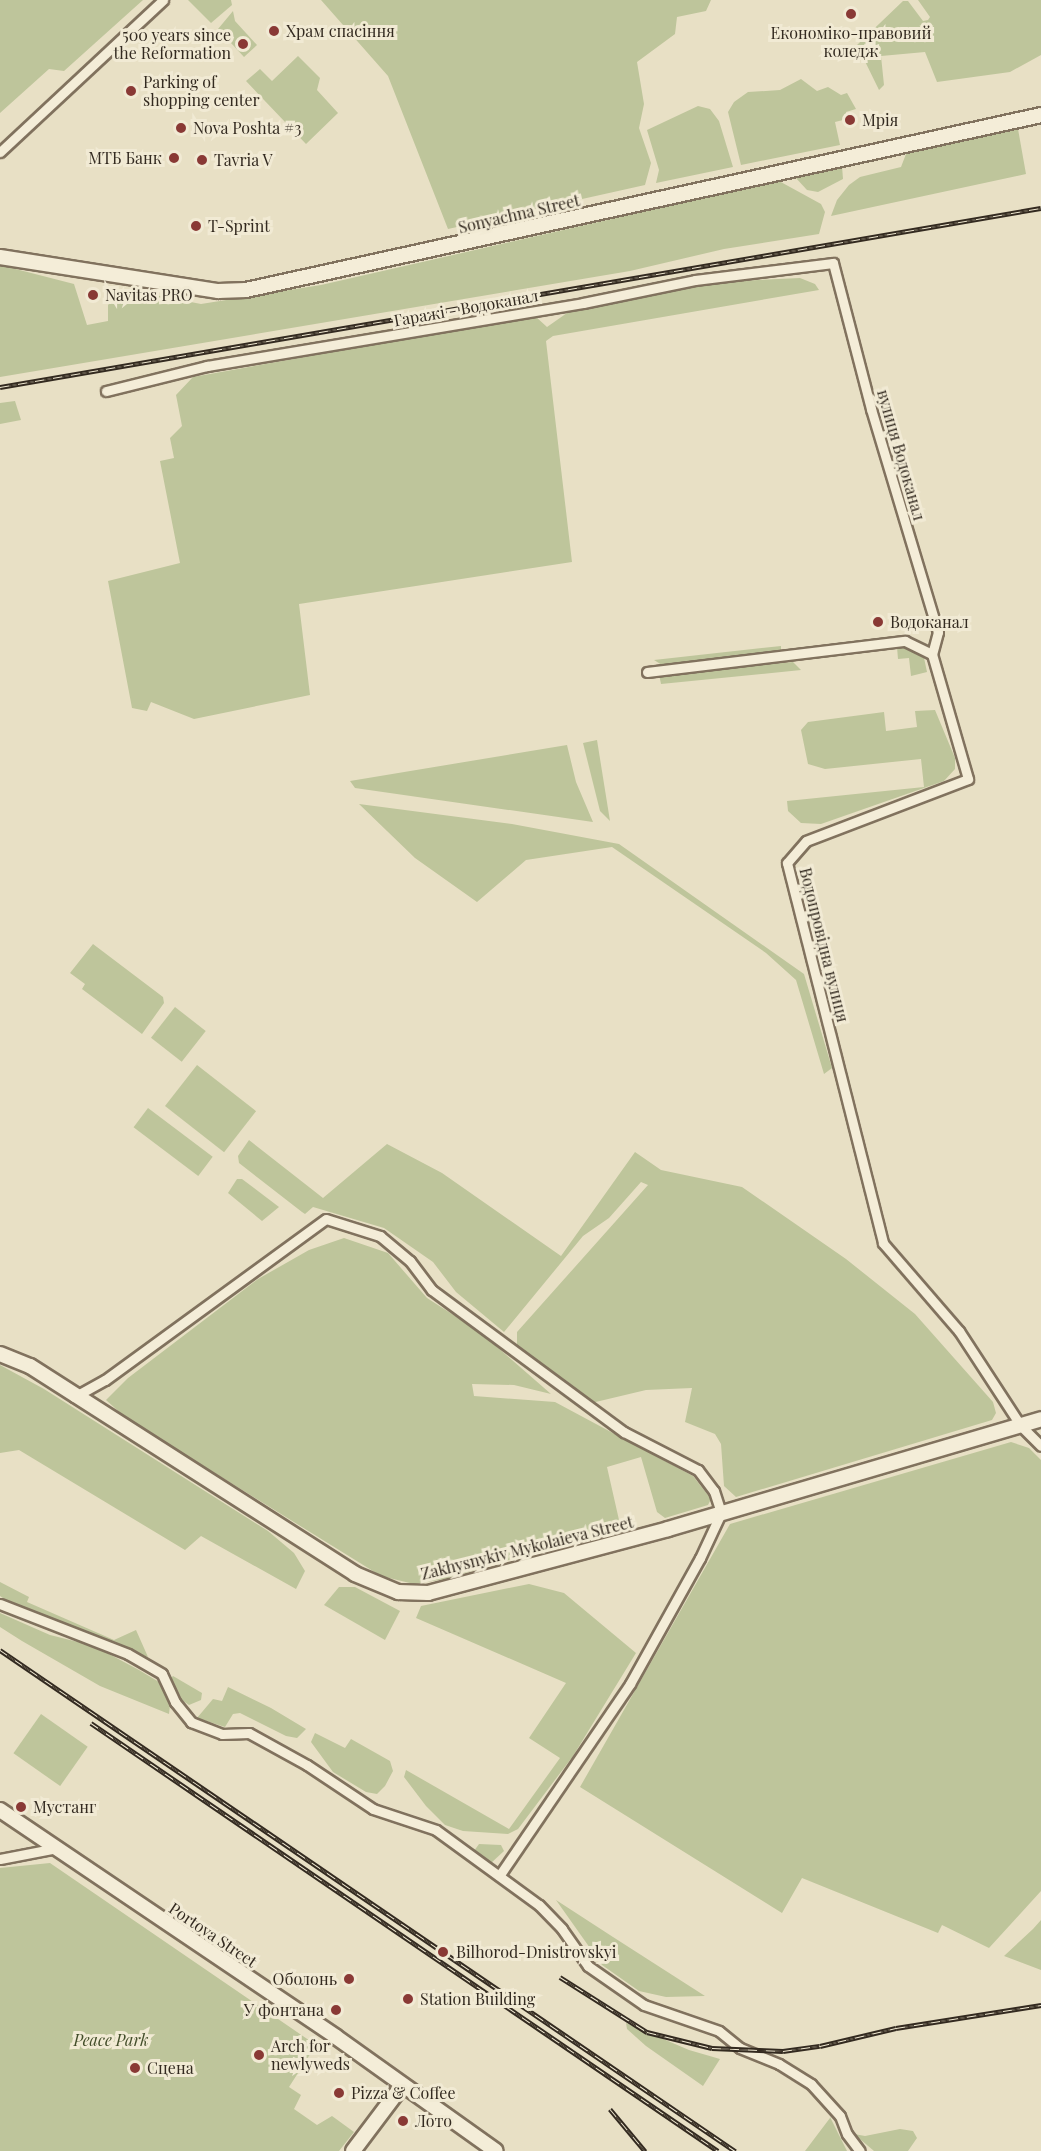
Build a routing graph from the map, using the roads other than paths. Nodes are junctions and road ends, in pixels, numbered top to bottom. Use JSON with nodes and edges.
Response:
{"nodes":[{"id":1,"x":163,"y":0,"type":"edge"},
{"id":2,"x":1041,"y":115,"type":"edge"},
{"id":3,"x":0,"y":152,"type":"edge"},
{"id":4,"x":0,"y":257,"type":"edge"},
{"id":5,"x":832,"y":263,"type":"joint"},
{"id":6,"x":106,"y":391,"type":"dead end"},
{"id":7,"x":932,"y":654,"type":"junction"},
{"id":8,"x":647,"y":672,"type":"dead end"},
{"id":9,"x":0,"y":1354,"type":"edge"},
{"id":10,"x":74,"y":1397,"type":"junction"},
{"id":11,"x":1041,"y":1419,"type":"edge"},
{"id":12,"x":1021,"y":1426,"type":"junction"},
{"id":13,"x":1041,"y":1446,"type":"edge"},
{"id":14,"x":721,"y":1513,"type":"junction"},
{"id":15,"x":0,"y":1604,"type":"edge"},
{"id":16,"x":0,"y":1810,"type":"edge"},
{"id":17,"x":57,"y":1848,"type":"junction"},
{"id":18,"x":0,"y":1859,"type":"edge"},
{"id":19,"x":499,"y":1876,"type":"junction"},
{"id":20,"x":402,"y":2086,"type":"junction"},
{"id":21,"x":353,"y":2151,"type":"edge"},
{"id":22,"x":496,"y":2151,"type":"edge"},
{"id":23,"x":860,"y":2151,"type":"edge"}],
"edges":[{"from":1,"to":3,"type":"street"},
{"from":2,"to":4,"type":"street","name":"Sonyachna Street"},
{"from":5,"to":6,"type":"street","name":"Гаражі - Водоканал"},
{"from":5,"to":7,"type":"street","name":"вулиця Водоканал"},
{"from":7,"to":8,"type":"street"},
{"from":7,"to":12,"type":"street","name":"Водопровідна вулиця"},
{"from":9,"to":10,"type":"street","name":"Zakhysnykiv Mykolaieva Street"},
{"from":10,"to":14,"type":"street","name":"Zakhysnykiv Mykolaieva Street"},
{"from":10,"to":14,"type":"street"},
{"from":11,"to":12,"type":"street","name":"Zakhysnykiv Mykolaieva Street"},
{"from":12,"to":13,"type":"street"},
{"from":12,"to":14,"type":"street","name":"Zakhysnykiv Mykolaieva Street"},
{"from":14,"to":19,"type":"street"},
{"from":15,"to":19,"type":"street"},
{"from":16,"to":17,"type":"street","name":"Portova Street"},
{"from":17,"to":18,"type":"street"},
{"from":17,"to":20,"type":"street","name":"Portova Street"},
{"from":19,"to":23,"type":"street"},
{"from":20,"to":21,"type":"street"},
{"from":20,"to":22,"type":"street","name":"Portova Street"}]}
